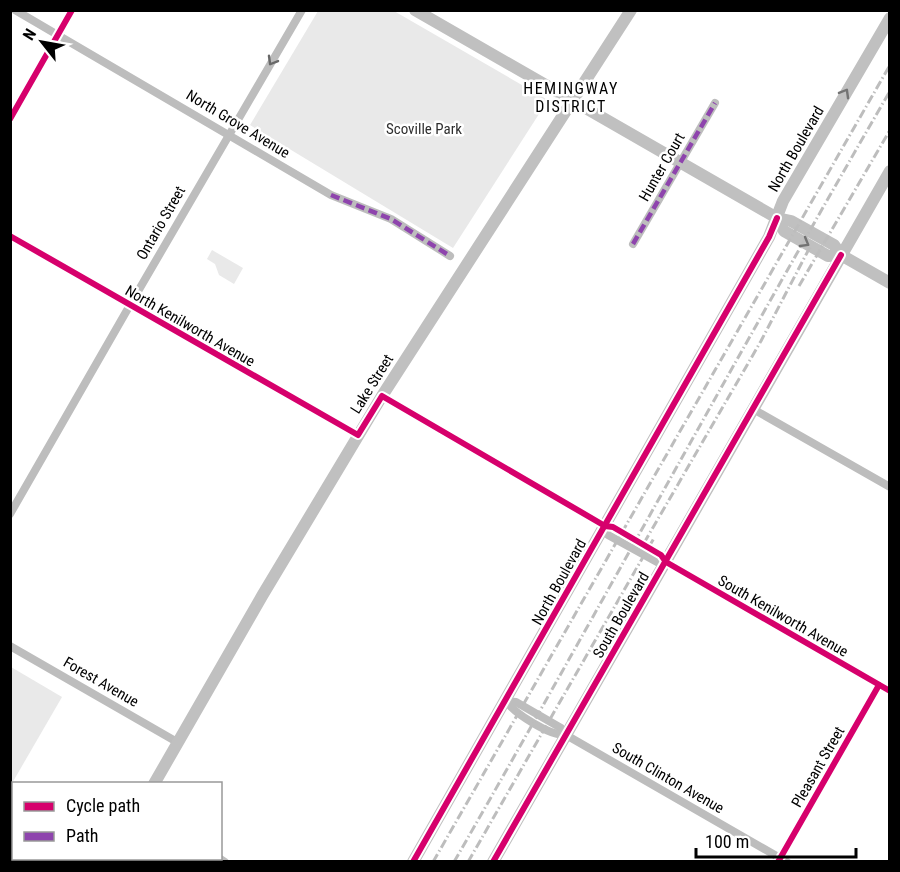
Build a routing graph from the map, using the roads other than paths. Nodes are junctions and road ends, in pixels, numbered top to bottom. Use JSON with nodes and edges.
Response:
{"nodes":[{"id":1,"x":15,"y":10,"type":"edge"},
{"id":2,"x":72,"y":10,"type":"edge"},
{"id":3,"x":302,"y":10,"type":"edge"},
{"id":4,"x":415,"y":10,"type":"edge"},
{"id":5,"x":631,"y":10,"type":"edge"},
{"id":6,"x":890,"y":18,"type":"edge"},
{"id":7,"x":58,"y":35,"type":"junction"},
{"id":8,"x":573,"y":101,"type":"junction"},
{"id":9,"x":715,"y":103,"type":"dead end"},
{"id":10,"x":10,"y":119,"type":"edge"},
{"id":11,"x":229,"y":134,"type":"junction"},
{"id":12,"x":680,"y":163,"type":"junction"},
{"id":13,"x":890,"y":171,"type":"edge"},
{"id":14,"x":777,"y":218,"type":"junction"},
{"id":15,"x":10,"y":236,"type":"edge"},
{"id":16,"x":633,"y":244,"type":"dead end"},
{"id":17,"x":450,"y":255,"type":"dead end"},
{"id":18,"x":841,"y":255,"type":"junction"},
{"id":19,"x":890,"y":283,"type":"edge"},
{"id":20,"x":130,"y":305,"type":"junction"},
{"id":21,"x":382,"y":396,"type":"junction"},
{"id":22,"x":753,"y":409,"type":"junction"},
{"id":23,"x":358,"y":435,"type":"junction"},
{"id":24,"x":890,"y":487,"type":"edge"},
{"id":25,"x":10,"y":514,"type":"edge"},
{"id":26,"x":605,"y":526,"type":"junction"},
{"id":27,"x":666,"y":562,"type":"junction"},
{"id":28,"x":10,"y":646,"type":"edge"},
{"id":29,"x":879,"y":685,"type":"junction"},
{"id":30,"x":890,"y":691,"type":"edge"},
{"id":31,"x":506,"y":701,"type":"junction"},
{"id":32,"x":566,"y":735,"type":"junction"},
{"id":33,"x":177,"y":742,"type":"junction"},
{"id":34,"x":155,"y":782,"type":"edge"},
{"id":35,"x":782,"y":860,"type":"edge"},
{"id":36,"x":413,"y":861,"type":"edge"},
{"id":37,"x":493,"y":861,"type":"edge"}],
"edges":[{"from":1,"to":7,"type":"street","name":"North Grove Avenue"},
{"from":2,"to":7,"type":"street"},
{"from":3,"to":11,"type":"street","name":"Ontario Street","one_way":true},
{"from":4,"to":8,"type":"street"},
{"from":5,"to":8,"type":"street","name":"Lake Street"},
{"from":14,"to":6,"type":"street","name":"North Boulevard","one_way":true},
{"from":7,"to":10,"type":"street"},
{"from":7,"to":11,"type":"street","name":"North Grove Avenue"},
{"from":8,"to":12,"type":"street"},
{"from":8,"to":21,"type":"street","name":"Lake Street"},
{"from":9,"to":12,"type":"street","name":"Hunter Court"},
{"from":11,"to":17,"type":"street","name":"North Grove Avenue"},
{"from":11,"to":20,"type":"street","name":"Ontario Street"},
{"from":12,"to":14,"type":"street"},
{"from":12,"to":16,"type":"street","name":"Hunter Court"},
{"from":13,"to":18,"type":"street","name":"South Boulevard"},
{"from":14,"to":18,"type":"street"},
{"from":14,"to":26,"type":"street","name":"North Boulevard"},
{"from":15,"to":20,"type":"street","name":"North Kenilworth Avenue"},
{"from":18,"to":19,"type":"street"},
{"from":18,"to":22,"type":"street","name":"South Boulevard"},
{"from":20,"to":23,"type":"street","name":"North Kenilworth Avenue"},
{"from":20,"to":25,"type":"street","name":"Ontario Street"},
{"from":21,"to":23,"type":"street","name":"Lake Street"},
{"from":21,"to":26,"type":"street"},
{"from":22,"to":24,"type":"street"},
{"from":22,"to":27,"type":"street","name":"South Boulevard"},
{"from":23,"to":33,"type":"street","name":"Lake Street"},
{"from":26,"to":27,"type":"street"},
{"from":26,"to":31,"type":"street","name":"North Boulevard"},
{"from":27,"to":29,"type":"street","name":"South Kenilworth Avenue"},
{"from":27,"to":32,"type":"street","name":"South Boulevard"},
{"from":28,"to":33,"type":"street","name":"Forest Avenue"},
{"from":29,"to":30,"type":"street","name":"South Kenilworth Avenue"},
{"from":29,"to":35,"type":"street","name":"Pleasant Street"},
{"from":31,"to":32,"type":"street","name":"South Clinton Avenue"},
{"from":31,"to":36,"type":"street","name":"North Boulevard"},
{"from":32,"to":35,"type":"street","name":"South Clinton Avenue"},
{"from":32,"to":37,"type":"street","name":"South Boulevard"},
{"from":33,"to":34,"type":"street","name":"Lake Street"}]}
